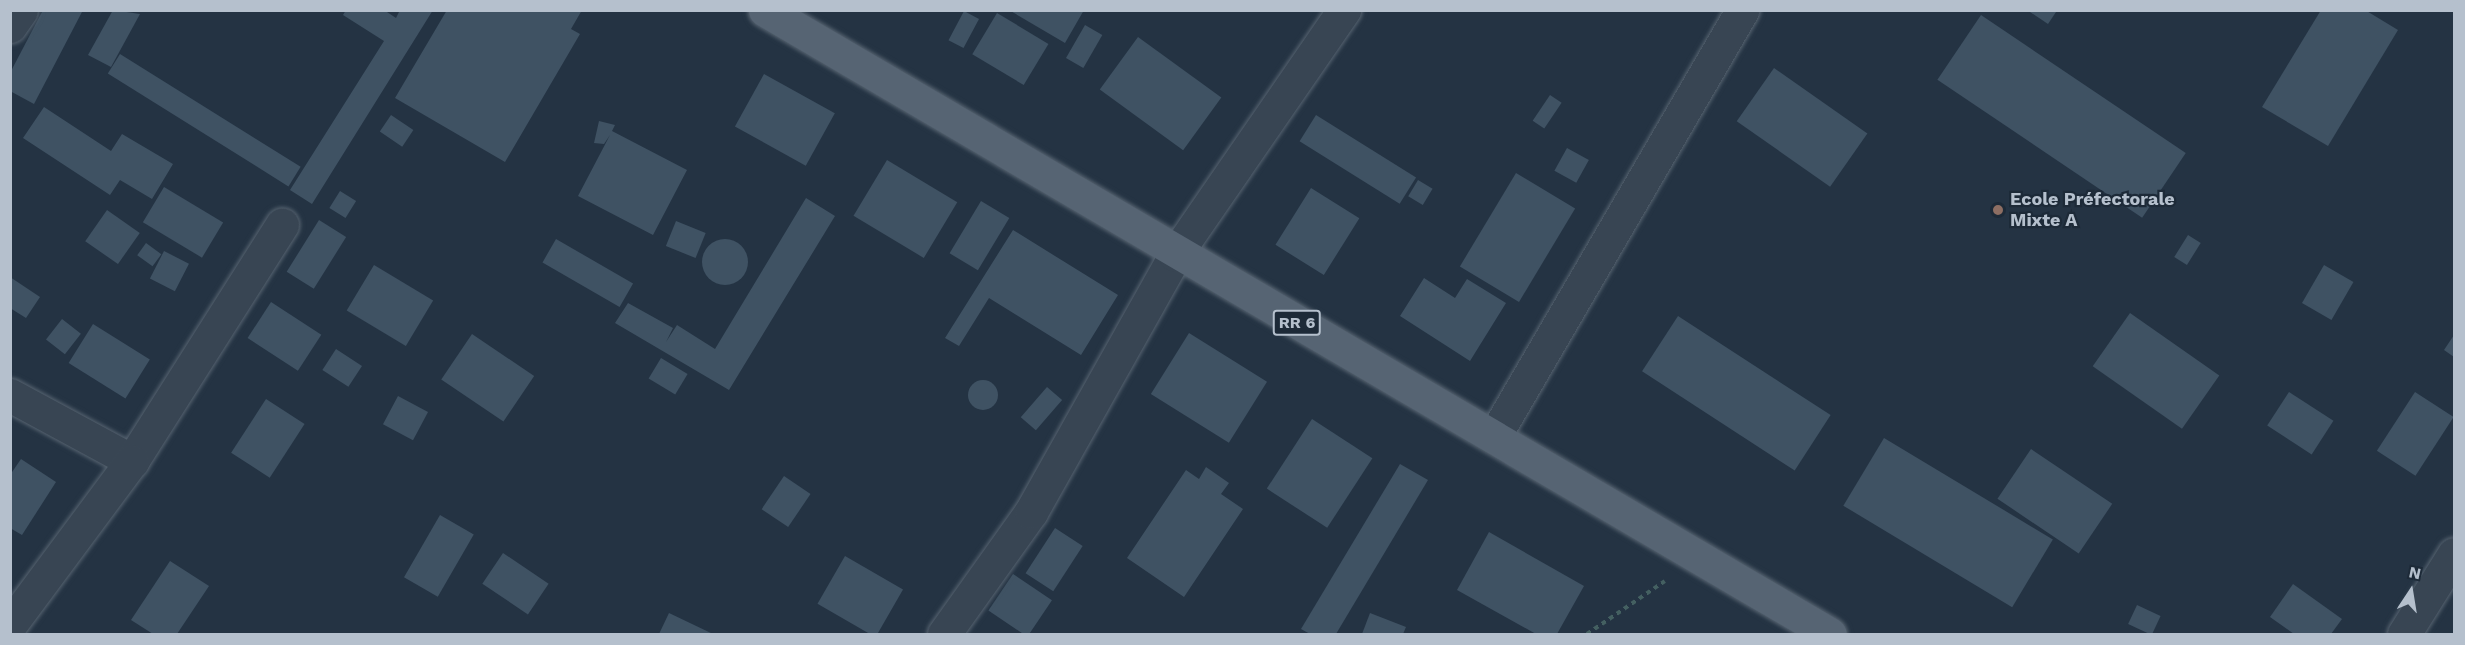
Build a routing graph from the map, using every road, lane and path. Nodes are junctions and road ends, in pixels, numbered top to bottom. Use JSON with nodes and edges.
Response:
{"nodes":[{"id":1,"x":21,"y":10,"type":"edge"},
{"id":2,"x":765,"y":10,"type":"edge"},
{"id":3,"x":1344,"y":10,"type":"edge"},
{"id":4,"x":1742,"y":10,"type":"edge"},
{"id":5,"x":10,"y":26,"type":"edge"},
{"id":6,"x":282,"y":225,"type":"dead end"},
{"id":7,"x":1175,"y":255,"type":"junction"},
{"id":8,"x":10,"y":395,"type":"edge"},
{"id":9,"x":1495,"y":435,"type":"junction"},
{"id":10,"x":132,"y":461,"type":"junction"},
{"id":11,"x":2454,"y":555,"type":"edge"},
{"id":12,"x":1699,"y":558,"type":"junction"},
{"id":13,"x":10,"y":625,"type":"edge"},
{"id":14,"x":944,"y":634,"type":"edge"},
{"id":15,"x":1587,"y":634,"type":"edge"},
{"id":16,"x":1830,"y":634,"type":"edge"},
{"id":17,"x":2404,"y":634,"type":"edge"}],
"edges":[{"from":1,"to":5,"type":"street"},
{"from":2,"to":7,"type":"main road","number":"RR 6"},
{"from":3,"to":7,"type":"street"},
{"from":4,"to":9,"type":"street"},
{"from":6,"to":10,"type":"street"},
{"from":7,"to":9,"type":"main road","number":"RR 6"},
{"from":7,"to":14,"type":"street"},
{"from":8,"to":10,"type":"street"},
{"from":9,"to":12,"type":"main road","number":"RR 6"},
{"from":10,"to":13,"type":"street"},
{"from":11,"to":17,"type":"street"},
{"from":12,"to":15,"type":"path"},
{"from":12,"to":16,"type":"main road","number":"RR 6"}]}
